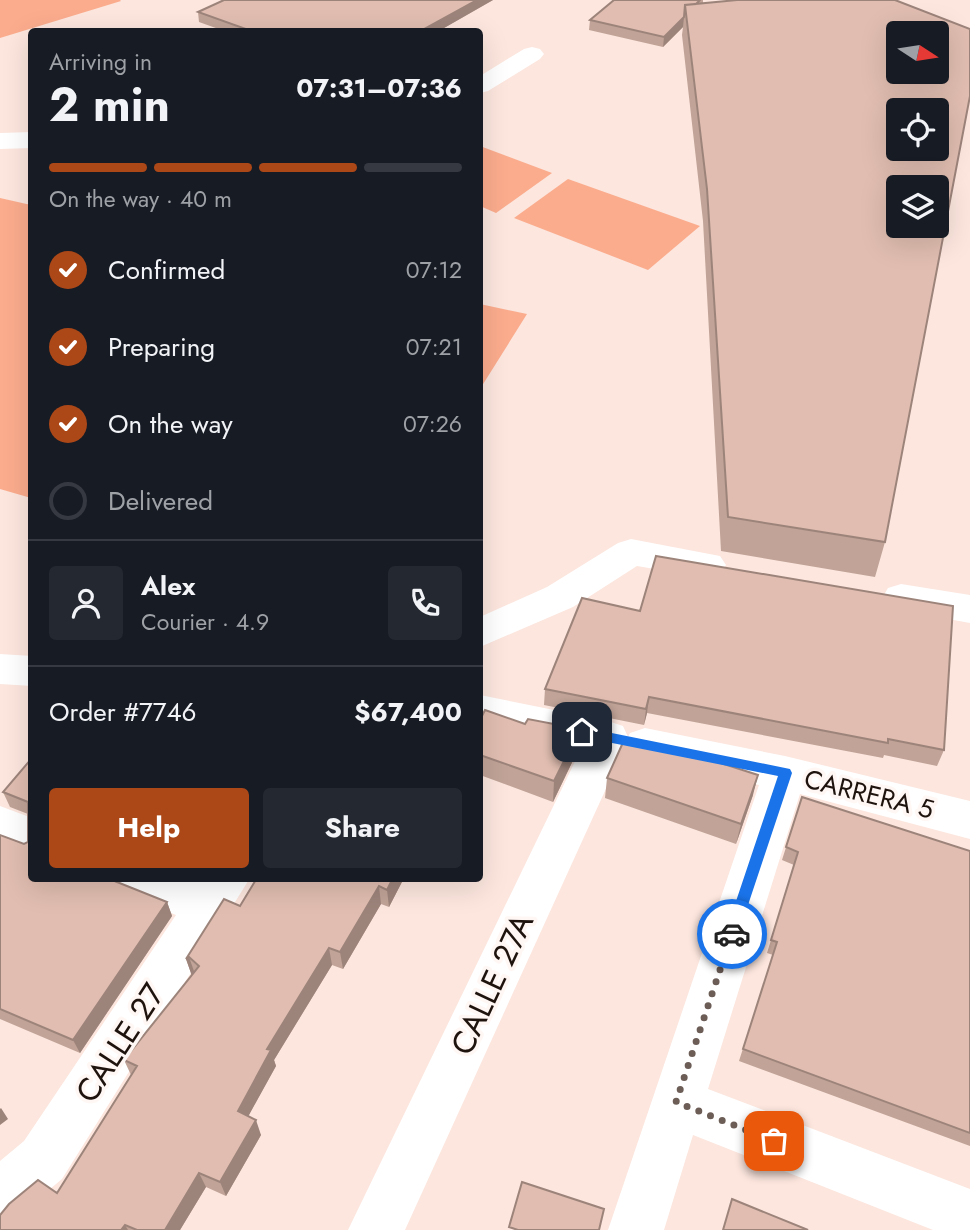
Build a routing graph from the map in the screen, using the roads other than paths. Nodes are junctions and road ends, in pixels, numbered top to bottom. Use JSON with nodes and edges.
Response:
{"nodes":[{"id":1,"x":532,"y":54,"type":"dead end"},
{"id":2,"x":483,"y":84,"type":"edge"},
{"id":3,"x":28,"y":140,"type":"edge"},
{"id":4,"x":0,"y":141,"type":"edge"},
{"id":5,"x":740,"y":570,"type":"edge"},
{"id":6,"x":862,"y":591,"type":"edge"},
{"id":7,"x":957,"y":607,"type":"edge"},
{"id":8,"x":483,"y":633,"type":"edge"},
{"id":9,"x":0,"y":669,"type":"edge"},
{"id":10,"x":28,"y":671,"type":"edge"},
{"id":11,"x":483,"y":712,"type":"edge"},
{"id":12,"x":608,"y":738,"type":"junction"},
{"id":13,"x":785,"y":773,"type":"junction"},
{"id":14,"x":970,"y":820,"type":"edge"},
{"id":15,"x":0,"y":825,"type":"edge"},
{"id":16,"x":28,"y":836,"type":"edge"},
{"id":17,"x":157,"y":882,"type":"edge"},
{"id":18,"x":218,"y":893,"type":"edge"},
{"id":19,"x":676,"y":1102,"type":"junction"},
{"id":20,"x":0,"y":1196,"type":"edge"},
{"id":21,"x":970,"y":1217,"type":"edge"},
{"id":22,"x":376,"y":1230,"type":"edge"},
{"id":23,"x":636,"y":1230,"type":"edge"}],
"edges":[{"from":1,"to":2,"type":"street"},
{"from":3,"to":4,"type":"street"},
{"from":5,"to":8,"type":"street"},
{"from":6,"to":7,"type":"street"},
{"from":9,"to":10,"type":"street"},
{"from":11,"to":12,"type":"street","name":"CARRERA 5"},
{"from":12,"to":13,"type":"street","name":"CARRERA 5"},
{"from":12,"to":22,"type":"street","name":"CALLE 27A"},
{"from":13,"to":14,"type":"street","name":"CARRERA 5"},
{"from":13,"to":19,"type":"street"},
{"from":15,"to":16,"type":"street"},
{"from":17,"to":18,"type":"street"},
{"from":18,"to":20,"type":"street","name":"CALLE 27"},
{"from":19,"to":21,"type":"street"},
{"from":19,"to":23,"type":"street"}]}
